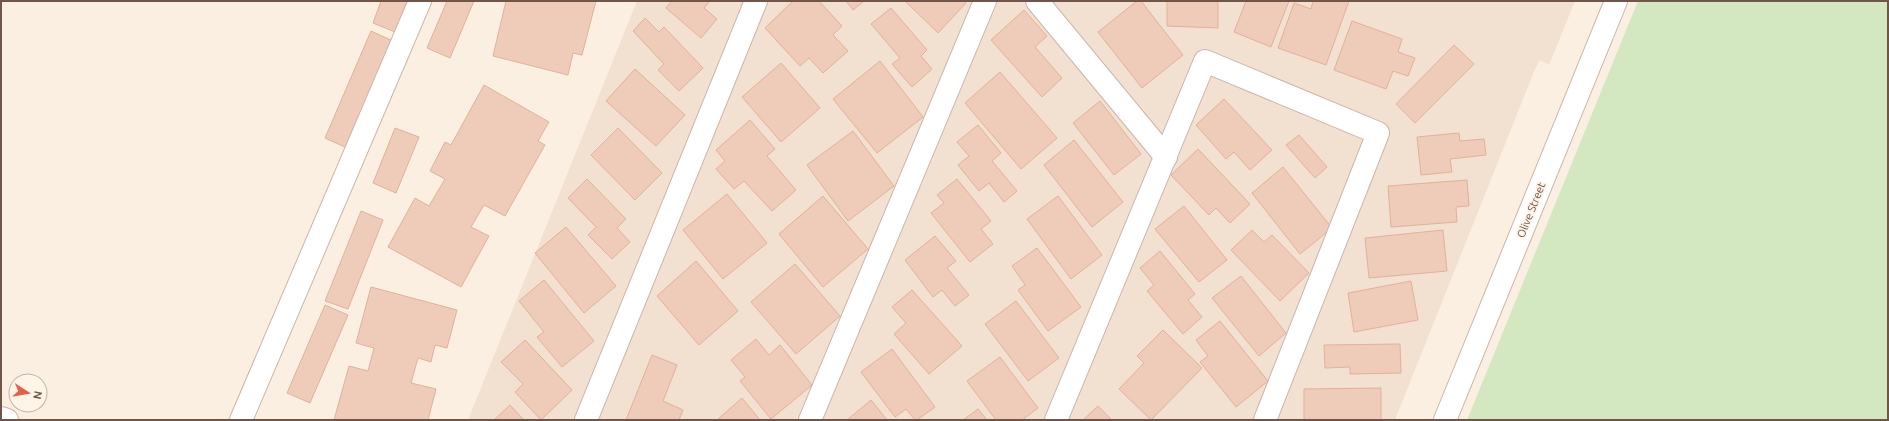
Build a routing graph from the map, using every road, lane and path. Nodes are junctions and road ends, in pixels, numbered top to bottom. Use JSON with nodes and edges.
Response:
{"nodes":[{"id":1,"x":420,"y":1,"type":"edge"},
{"id":2,"x":756,"y":1,"type":"edge"},
{"id":3,"x":985,"y":1,"type":"edge"},
{"id":4,"x":1037,"y":1,"type":"edge"},
{"id":5,"x":1616,"y":1,"type":"edge"},
{"id":6,"x":1166,"y":156,"type":"junction"},
{"id":7,"x":1,"y":418,"type":"edge"},
{"id":8,"x":7,"y":420,"type":"edge"},
{"id":9,"x":241,"y":420,"type":"edge"},
{"id":10,"x":586,"y":420,"type":"edge"},
{"id":11,"x":810,"y":420,"type":"edge"},
{"id":12,"x":1056,"y":420,"type":"edge"},
{"id":13,"x":1265,"y":420,"type":"edge"},
{"id":14,"x":1445,"y":420,"type":"edge"}],
"edges":[{"from":1,"to":9,"type":"street"},
{"from":2,"to":10,"type":"street"},
{"from":3,"to":11,"type":"street"},
{"from":4,"to":6,"type":"street"},
{"from":5,"to":14,"type":"street","name":"Olive Street"},
{"from":6,"to":12,"type":"street"},
{"from":6,"to":13,"type":"street"},
{"from":7,"to":8,"type":"street"}]}
